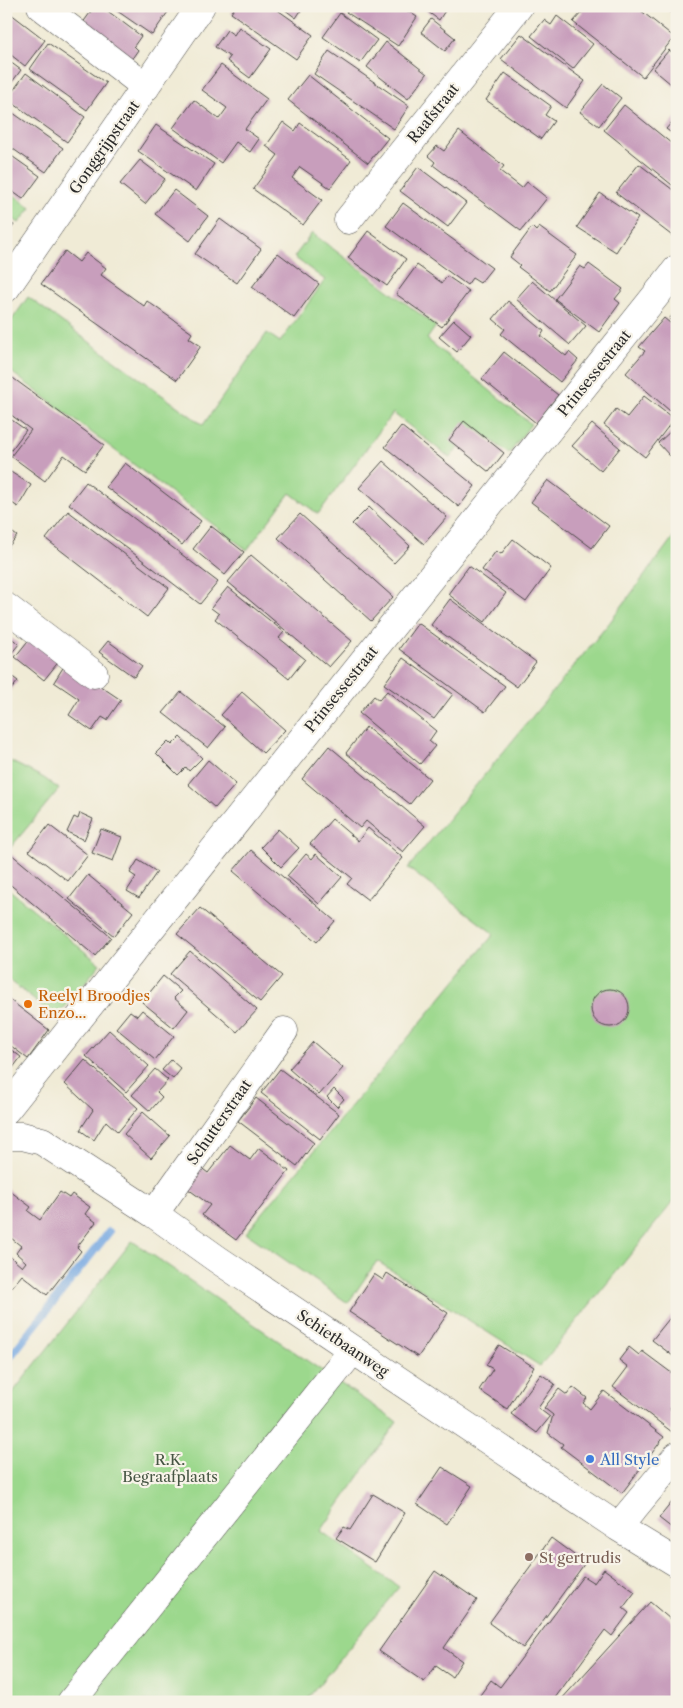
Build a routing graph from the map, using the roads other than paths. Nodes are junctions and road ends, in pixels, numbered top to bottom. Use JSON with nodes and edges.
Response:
{"nodes":[{"id":1,"x":41,"y":6,"type":"edge"},
{"id":2,"x":201,"y":6,"type":"edge"},
{"id":3,"x":519,"y":6,"type":"edge"},
{"id":4,"x":146,"y":87,"type":"junction"},
{"id":5,"x":348,"y":220,"type":"dead end"},
{"id":6,"x":677,"y":269,"type":"edge"},
{"id":7,"x":6,"y":288,"type":"edge"},
{"id":8,"x":6,"y":607,"type":"edge"},
{"id":9,"x":94,"y":674,"type":"dead end"},
{"id":10,"x":284,"y":1031,"type":"dead end"},
{"id":11,"x":6,"y":1110,"type":"edge"},
{"id":12,"x":6,"y":1136,"type":"edge"},
{"id":13,"x":154,"y":1214,"type":"junction"},
{"id":14,"x":353,"y":1350,"type":"junction"},
{"id":15,"x":677,"y":1456,"type":"edge"},
{"id":16,"x":618,"y":1527,"type":"junction"},
{"id":17,"x":677,"y":1563,"type":"edge"},
{"id":18,"x":71,"y":1702,"type":"edge"}],
"edges":[{"from":1,"to":4,"type":"street"},
{"from":2,"to":4,"type":"street","name":"Gonggrijpstraat"},
{"from":3,"to":5,"type":"street","name":"Raafstraat"},
{"from":4,"to":7,"type":"street","name":"Gonggrijpstraat"},
{"from":6,"to":11,"type":"street","name":"Prinsessestraat"},
{"from":8,"to":9,"type":"street"},
{"from":10,"to":13,"type":"street","name":"Schutterstraat"},
{"from":12,"to":13,"type":"street","name":"Schietbaanweg"},
{"from":13,"to":14,"type":"street","name":"Schietbaanweg"},
{"from":14,"to":16,"type":"street","name":"Schietbaanweg"},
{"from":14,"to":18,"type":"street"},
{"from":15,"to":16,"type":"street"},
{"from":16,"to":17,"type":"street","name":"Schietbaanweg"}]}
